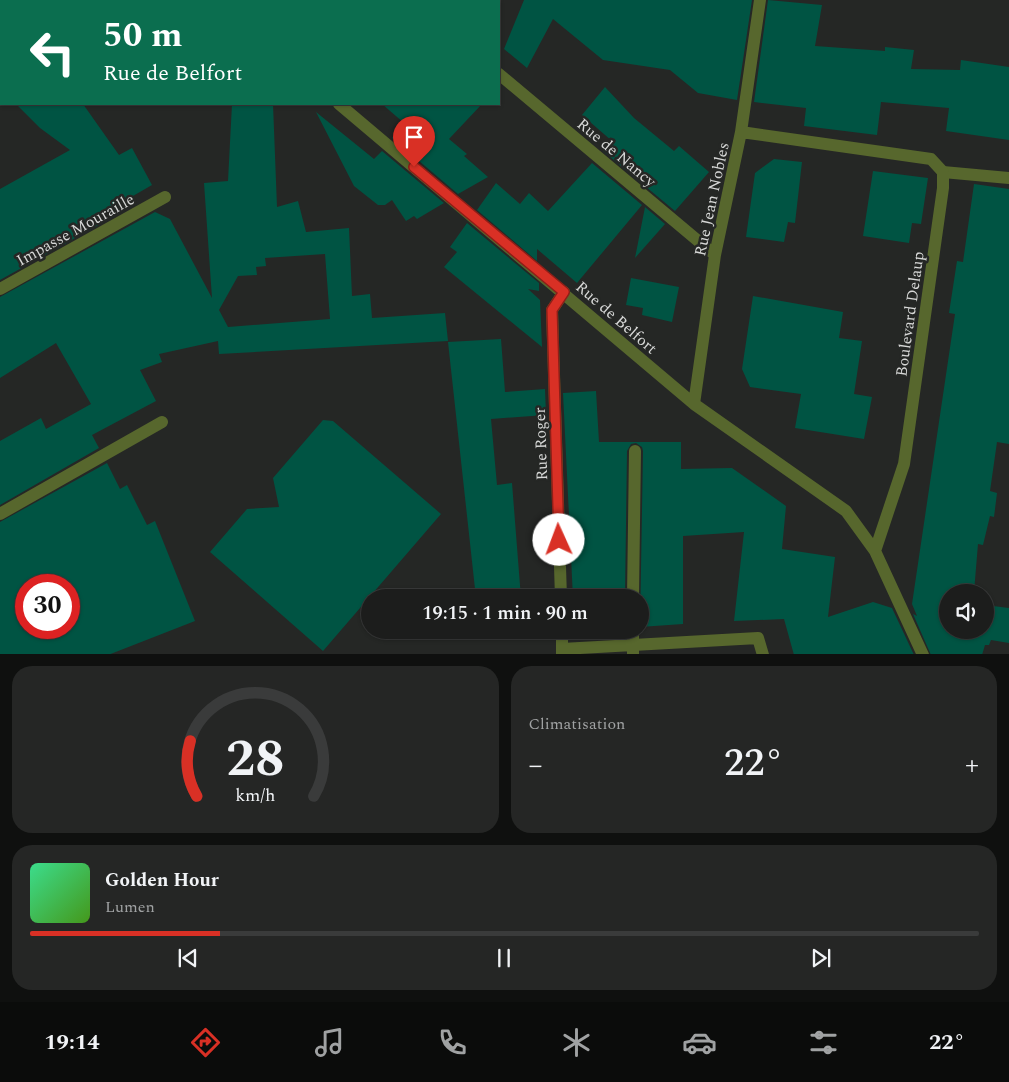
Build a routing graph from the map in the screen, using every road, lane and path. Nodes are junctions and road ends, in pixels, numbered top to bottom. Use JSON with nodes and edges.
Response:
{"nodes":[{"id":1,"x":760,"y":0,"type":"edge"},
{"id":2,"x":500,"y":75,"type":"edge"},
{"id":3,"x":340,"y":105,"type":"edge"},
{"id":4,"x":741,"y":132,"type":"junction"},
{"id":5,"x":943,"y":172,"type":"junction"},
{"id":6,"x":1009,"y":178,"type":"edge"},
{"id":7,"x":165,"y":197,"type":"dead end"},
{"id":8,"x":715,"y":255,"type":"junction"},
{"id":9,"x":0,"y":289,"type":"edge"},
{"id":10,"x":564,"y":292,"type":"junction"},
{"id":11,"x":694,"y":404,"type":"junction"},
{"id":12,"x":162,"y":422,"type":"dead end"},
{"id":13,"x":635,"y":451,"type":"dead end"},
{"id":14,"x":0,"y":514,"type":"edge"},
{"id":15,"x":875,"y":551,"type":"junction"},
{"id":16,"x":561,"y":589,"type":"edge"},
{"id":17,"x":633,"y":589,"type":"edge"},
{"id":18,"x":562,"y":639,"type":"edge"},
{"id":19,"x":633,"y":650,"type":"edge"},
{"id":20,"x":562,"y":652,"type":"edge"},
{"id":21,"x":763,"y":654,"type":"edge"},
{"id":22,"x":923,"y":654,"type":"edge"}],
"edges":[{"from":1,"to":4,"type":"street","name":"Rue Jean Nobles"},
{"from":2,"to":8,"type":"street","name":"Rue de Nancy"},
{"from":3,"to":10,"type":"street","name":"Rue de Belfort"},
{"from":4,"to":5,"type":"street"},
{"from":4,"to":8,"type":"street","name":"Rue Jean Nobles"},
{"from":5,"to":6,"type":"street"},
{"from":5,"to":15,"type":"street","name":"Boulevard Delaup"},
{"from":7,"to":9,"type":"street","name":"Impasse Mouraille"},
{"from":8,"to":11,"type":"street","name":"Rue Jean Nobles"},
{"from":10,"to":11,"type":"street","name":"Rue de Belfort"},
{"from":10,"to":16,"type":"street","name":"Rue Roger"},
{"from":11,"to":15,"type":"street","name":"Rue de Belfort"},
{"from":12,"to":14,"type":"street"},
{"from":13,"to":17,"type":"street"},
{"from":15,"to":22,"type":"street"},
{"from":18,"to":20,"type":"street"},
{"from":19,"to":20,"type":"street"},
{"from":19,"to":21,"type":"street"}]}
